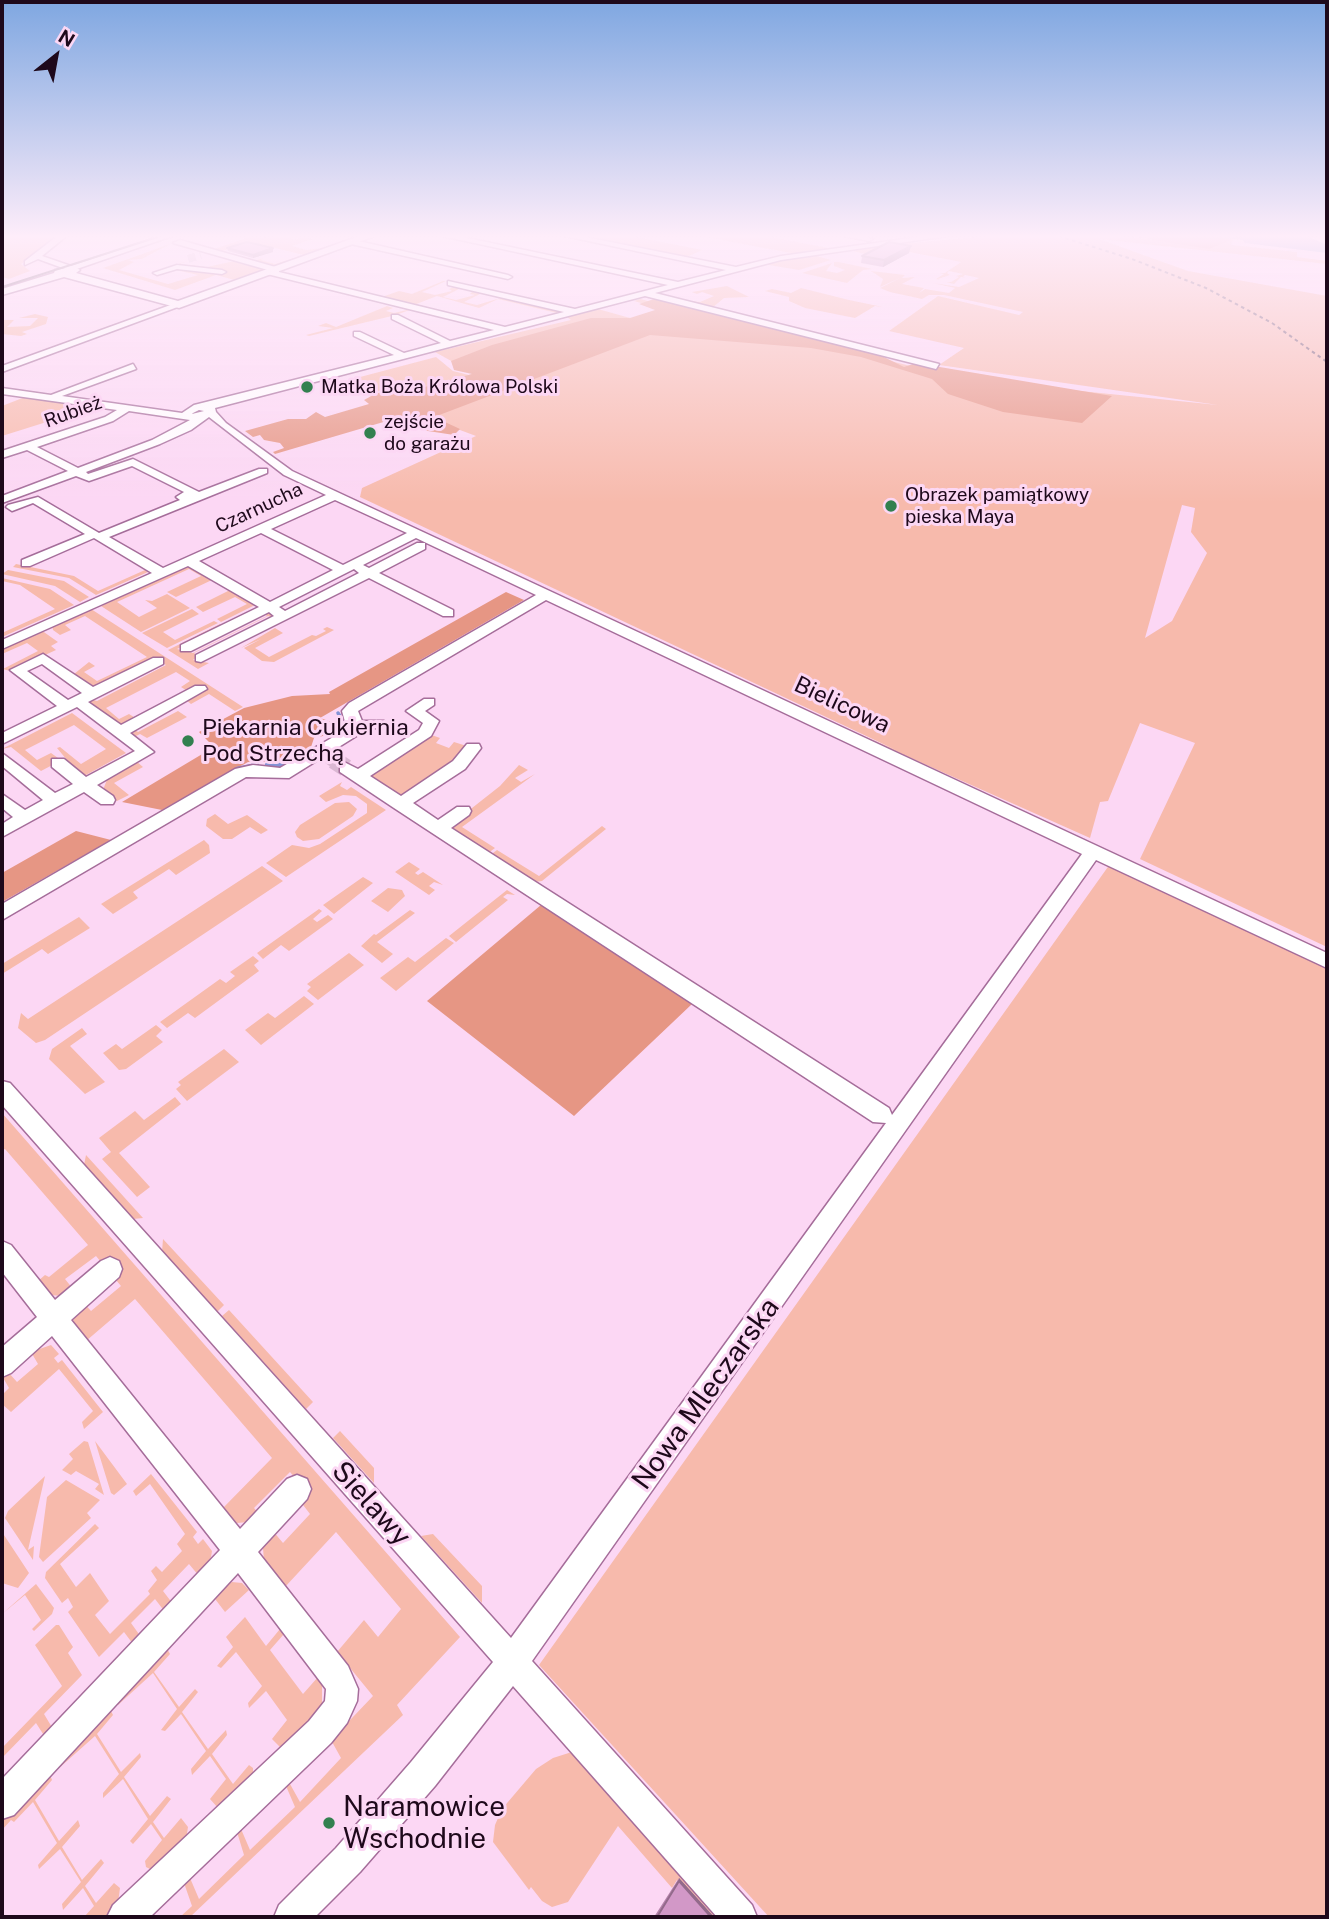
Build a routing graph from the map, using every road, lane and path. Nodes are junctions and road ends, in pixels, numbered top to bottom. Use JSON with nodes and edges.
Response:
{"nodes":[{"id":1,"x":128,"y":324,"type":"edge"},
{"id":2,"x":408,"y":324,"type":"edge"},
{"id":3,"x":482,"y":324,"type":"edge"},
{"id":4,"x":533,"y":324,"type":"edge"},
{"id":5,"x":766,"y":324,"type":"edge"},
{"id":6,"x":508,"y":330,"type":"junction"},
{"id":7,"x":357,"y":334,"type":"dead end"},
{"id":8,"x":450,"y":345,"type":"junction"},
{"id":9,"x":405,"y":357,"type":"junction"},
{"id":10,"x":133,"y":366,"type":"dead end"},
{"id":11,"x":936,"y":366,"type":"dead end"},
{"id":12,"x":2,"y":369,"type":"edge"},
{"id":13,"x":2,"y":391,"type":"edge"},
{"id":14,"x":51,"y":397,"type":"junction"},
{"id":15,"x":129,"y":407,"type":"junction"},
{"id":16,"x":198,"y":417,"type":"junction"},
{"id":17,"x":220,"y":424,"type":"junction"},
{"id":18,"x":28,"y":446,"type":"junction"},
{"id":19,"x":2,"y":455,"type":"edge"},
{"id":20,"x":133,"y":462,"type":"junction"},
{"id":21,"x":243,"y":463,"type":"dead end"},
{"id":22,"x":263,"y":471,"type":"dead end"},
{"id":23,"x":77,"y":472,"type":"junction"},
{"id":24,"x":89,"y":478,"type":"junction"},
{"id":25,"x":194,"y":493,"type":"junction"},
{"id":26,"x":336,"y":495,"type":"junction"},
{"id":27,"x":34,"y":499,"type":"junction"},
{"id":28,"x":2,"y":500,"type":"edge"},
{"id":29,"x":2,"y":511,"type":"edge"},
{"id":30,"x":261,"y":528,"type":"junction"},
{"id":31,"x":417,"y":533,"type":"junction"},
{"id":32,"x":94,"y":534,"type":"junction"},
{"id":33,"x":421,"y":546,"type":"dead end"},
{"id":34,"x":189,"y":561,"type":"junction"},
{"id":35,"x":26,"y":563,"type":"dead end"},
{"id":36,"x":354,"y":570,"type":"junction"},
{"id":37,"x":162,"y":573,"type":"junction"},
{"id":38,"x":546,"y":594,"type":"junction"},
{"id":39,"x":272,"y":605,"type":"junction"},
{"id":40,"x":290,"y":613,"type":"dead end"},
{"id":41,"x":448,"y":614,"type":"dead end"},
{"id":42,"x":2,"y":645,"type":"edge"},
{"id":43,"x":186,"y":648,"type":"dead end"},
{"id":44,"x":201,"y":658,"type":"dead end"},
{"id":45,"x":158,"y":662,"type":"dead end"},
{"id":46,"x":200,"y":689,"type":"dead end"},
{"id":47,"x":93,"y":694,"type":"junction"},
{"id":48,"x":429,"y":702,"type":"dead end"},
{"id":49,"x":72,"y":704,"type":"junction"},
{"id":50,"x":379,"y":724,"type":"dead end"},
{"id":51,"x":356,"y":726,"type":"junction"},
{"id":52,"x":120,"y":732,"type":"junction"},
{"id":53,"x":2,"y":739,"type":"edge"},
{"id":54,"x":473,"y":748,"type":"dead end"},
{"id":55,"x":58,"y":764,"type":"dead end"},
{"id":56,"x":6,"y":766,"type":"edge"},
{"id":57,"x":85,"y":785,"type":"junction"},
{"id":58,"x":2,"y":799,"type":"edge"},
{"id":59,"x":107,"y":800,"type":"dead end"},
{"id":60,"x":54,"y":802,"type":"junction"},
{"id":61,"x":400,"y":804,"type":"junction"},
{"id":62,"x":463,"y":811,"type":"dead end"},
{"id":63,"x":24,"y":818,"type":"junction"},
{"id":64,"x":438,"y":828,"type":"junction"},
{"id":65,"x":2,"y":831,"type":"edge"},
{"id":66,"x":1094,"y":850,"type":"junction"},
{"id":67,"x":2,"y":913,"type":"edge"},
{"id":68,"x":1327,"y":961,"type":"edge"},
{"id":69,"x":2,"y":1090,"type":"edge"},
{"id":70,"x":881,"y":1115,"type":"dead end"},
{"id":71,"x":2,"y":1253,"type":"edge"},
{"id":72,"x":110,"y":1269,"type":"dead end"},
{"id":73,"x":54,"y":1318,"type":"junction"},
{"id":74,"x":2,"y":1364,"type":"edge"},
{"id":75,"x":297,"y":1489,"type":"dead end"},
{"id":76,"x":239,"y":1551,"type":"junction"},
{"id":77,"x":512,"y":1663,"type":"junction"},
{"id":78,"x":2,"y":1803,"type":"edge"},
{"id":79,"x":124,"y":1917,"type":"edge"},
{"id":80,"x":291,"y":1917,"type":"edge"},
{"id":81,"x":740,"y":1917,"type":"edge"}],
"edges":[{"from":1,"to":12,"type":"street"},
{"from":2,"to":8,"type":"street"},
{"from":3,"to":6,"type":"street"},
{"from":4,"to":6,"type":"street","name":"Rubież"},
{"from":5,"to":11,"type":"street"},
{"from":6,"to":8,"type":"street","name":"Rubież"},
{"from":7,"to":9,"type":"street"},
{"from":8,"to":9,"type":"street","name":"Rubież"},
{"from":9,"to":16,"type":"street","name":"Rubież"},
{"from":10,"to":14,"type":"street","name":"Rubież"},
{"from":13,"to":14,"type":"street","name":"Rubież"},
{"from":14,"to":15,"type":"street","name":"Rubież"},
{"from":15,"to":16,"type":"street","name":"Rubież"},
{"from":15,"to":18,"type":"street","name":"Rubież"},
{"from":16,"to":17,"type":"street"},
{"from":16,"to":17,"type":"street","name":"Czarnucha"},
{"from":16,"to":20,"type":"street"},
{"from":16,"to":23,"type":"street","name":"Rubież"},
{"from":17,"to":26,"type":"street","name":"Czarnucha"},
{"from":18,"to":19,"type":"street","name":"Rubież"},
{"from":18,"to":23,"type":"street","name":"Rubież"},
{"from":20,"to":24,"type":"street"},
{"from":20,"to":25,"type":"street"},
{"from":21,"to":25,"type":"street"},
{"from":22,"to":37,"type":"street"},
{"from":23,"to":24,"type":"street"},
{"from":23,"to":28,"type":"street","name":"Rubież"},
{"from":24,"to":27,"type":"street"},
{"from":25,"to":32,"type":"street"},
{"from":26,"to":30,"type":"street","name":"Czarnucha"},
{"from":26,"to":31,"type":"street","name":"Bielicowa"},
{"from":27,"to":29,"type":"street"},
{"from":27,"to":32,"type":"street"},
{"from":30,"to":34,"type":"street","name":"Czarnucha"},
{"from":30,"to":36,"type":"street"},
{"from":31,"to":36,"type":"street"},
{"from":31,"to":38,"type":"street","name":"Bielicowa"},
{"from":32,"to":35,"type":"street"},
{"from":33,"to":36,"type":"street"},
{"from":34,"to":37,"type":"street","name":"Czarnucha"},
{"from":34,"to":39,"type":"street"},
{"from":36,"to":39,"type":"street"},
{"from":36,"to":40,"type":"street"},
{"from":36,"to":41,"type":"street"},
{"from":37,"to":42,"type":"street","name":"Czarnucha"},
{"from":38,"to":51,"type":"street"},
{"from":38,"to":66,"type":"street","name":"Bielicowa"},
{"from":39,"to":43,"type":"street"},
{"from":39,"to":44,"type":"street"},
{"from":45,"to":47,"type":"street"},
{"from":46,"to":52,"type":"street"},
{"from":47,"to":49,"type":"street"},
{"from":47,"to":49,"type":"street"},
{"from":48,"to":61,"type":"street"},
{"from":49,"to":52,"type":"street"},
{"from":49,"to":53,"type":"street"},
{"from":50,"to":51,"type":"street"},
{"from":51,"to":67,"type":"street"},
{"from":52,"to":57,"type":"street"},
{"from":54,"to":61,"type":"street"},
{"from":55,"to":57,"type":"street"},
{"from":56,"to":60,"type":"street"},
{"from":57,"to":59,"type":"street"},
{"from":57,"to":60,"type":"street"},
{"from":58,"to":63,"type":"street"},
{"from":60,"to":63,"type":"street"},
{"from":61,"to":64,"type":"street"},
{"from":62,"to":64,"type":"street"},
{"from":63,"to":65,"type":"street"},
{"from":64,"to":70,"type":"street"},
{"from":66,"to":68,"type":"street","name":"Bielicowa"},
{"from":66,"to":77,"type":"street","name":"Nowa Mleczarska"},
{"from":69,"to":77,"type":"street","name":"Sielawy"},
{"from":71,"to":73,"type":"street"},
{"from":72,"to":73,"type":"street"},
{"from":73,"to":74,"type":"street"},
{"from":73,"to":76,"type":"street"},
{"from":75,"to":76,"type":"street"},
{"from":76,"to":78,"type":"street"},
{"from":76,"to":79,"type":"street"},
{"from":77,"to":80,"type":"street","name":"Nowa Mleczarska"},
{"from":77,"to":81,"type":"street","name":"Sielawy"}]}
